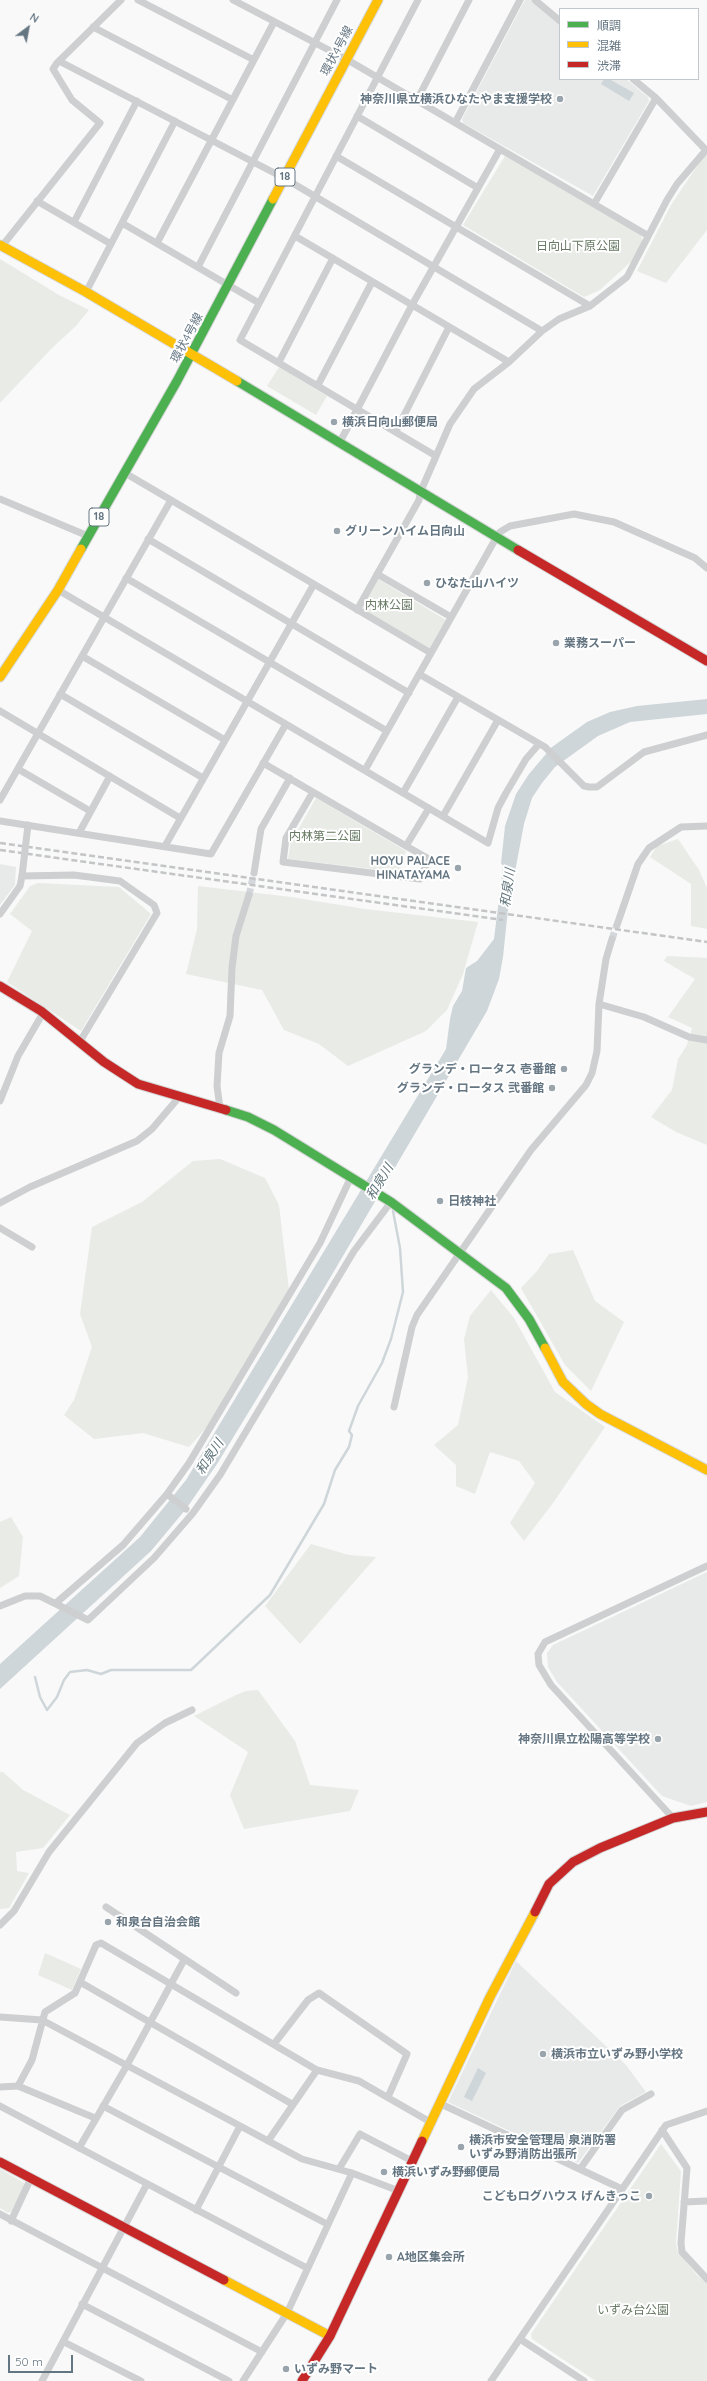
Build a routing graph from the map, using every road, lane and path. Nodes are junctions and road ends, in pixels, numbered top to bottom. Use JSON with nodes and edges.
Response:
{"nodes":[{"id":1,"x":121,"y":0,"type":"edge"},
{"id":2,"x":138,"y":0,"type":"edge"},
{"id":3,"x":232,"y":0,"type":"edge"},
{"id":4,"x":378,"y":0,"type":"edge"},
{"id":5,"x":418,"y":0,"type":"edge"},
{"id":6,"x":470,"y":0,"type":"edge"},
{"id":7,"x":520,"y":0,"type":"edge"},
{"id":8,"x":535,"y":0,"type":"edge"},
{"id":9,"x":335,"y":1,"type":"edge"},
{"id":10,"x":559,"y":20,"type":"edge"},
{"id":11,"x":274,"y":22,"type":"junction"},
{"id":12,"x":93,"y":27,"type":"junction"},
{"id":13,"x":315,"y":43,"type":"junction"},
{"id":14,"x":346,"y":59,"type":"junction"},
{"id":15,"x":254,"y":60,"type":"junction"},
{"id":16,"x":59,"y":61,"type":"junction"},
{"id":17,"x":378,"y":77,"type":"junction"},
{"id":18,"x":633,"y":80,"type":"edge"},
{"id":19,"x":656,"y":98,"type":"junction"},
{"id":20,"x":233,"y":100,"type":"junction"},
{"id":21,"x":417,"y":100,"type":"junction"},
{"id":22,"x":137,"y":101,"type":"junction"},
{"id":23,"x":357,"y":116,"type":"junction"},
{"id":24,"x":175,"y":121,"type":"junction"},
{"id":25,"x":455,"y":123,"type":"junction"},
{"id":26,"x":212,"y":140,"type":"junction"},
{"id":27,"x":500,"y":149,"type":"junction"},
{"id":28,"x":336,"y":156,"type":"junction"},
{"id":29,"x":253,"y":162,"type":"junction"},
{"id":30,"x":284,"y":178,"type":"junction"},
{"id":31,"x":478,"y":188,"type":"junction"},
{"id":32,"x":315,"y":196,"type":"junction"},
{"id":33,"x":37,"y":201,"type":"junction"},
{"id":34,"x":594,"y":204,"type":"junction"},
{"id":35,"x":74,"y":222,"type":"junction"},
{"id":36,"x":122,"y":222,"type":"junction"},
{"id":37,"x":456,"y":227,"type":"junction"},
{"id":38,"x":647,"y":235,"type":"junction"},
{"id":39,"x":295,"y":236,"type":"junction"},
{"id":40,"x":157,"y":243,"type":"junction"},
{"id":41,"x":111,"y":244,"type":"junction"},
{"id":42,"x":1,"y":246,"type":"edge"},
{"id":43,"x":333,"y":258,"type":"junction"},
{"id":44,"x":434,"y":266,"type":"junction"},
{"id":45,"x":198,"y":267,"type":"junction"},
{"id":46,"x":372,"y":282,"type":"junction"},
{"id":47,"x":229,"y":285,"type":"junction"},
{"id":48,"x":86,"y":292,"type":"junction"},
{"id":49,"x":259,"y":303,"type":"junction"},
{"id":50,"x":412,"y":305,"type":"junction"},
{"id":51,"x":590,"y":306,"type":"junction"},
{"id":52,"x":450,"y":327,"type":"junction"},
{"id":53,"x":542,"y":331,"type":"junction"},
{"id":54,"x":192,"y":354,"type":"junction"},
{"id":55,"x":278,"y":362,"type":"junction"},
{"id":56,"x":509,"y":362,"type":"junction"},
{"id":57,"x":318,"y":386,"type":"junction"},
{"id":58,"x":358,"y":409,"type":"junction"},
{"id":59,"x":396,"y":431,"type":"junction"},
{"id":60,"x":340,"y":442,"type":"junction"},
{"id":61,"x":436,"y":456,"type":"junction"},
{"id":62,"x":125,"y":473,"type":"junction"},
{"id":63,"x":420,"y":493,"type":"junction"},
{"id":64,"x":0,"y":499,"type":"edge"},
{"id":65,"x":171,"y":500,"type":"junction"},
{"id":66,"x":88,"y":536,"type":"junction"},
{"id":67,"x":496,"y":538,"type":"junction"},
{"id":68,"x":148,"y":539,"type":"junction"},
{"id":69,"x":707,"y":568,"type":"edge"},
{"id":70,"x":377,"y":574,"type":"junction"},
{"id":71,"x":126,"y":578,"type":"junction"},
{"id":72,"x":314,"y":584,"type":"junction"},
{"id":73,"x":58,"y":590,"type":"junction"},
{"id":74,"x":357,"y":610,"type":"junction"},
{"id":75,"x":104,"y":617,"type":"junction"},
{"id":76,"x":451,"y":617,"type":"junction"},
{"id":77,"x":291,"y":624,"type":"junction"},
{"id":78,"x":431,"y":653,"type":"junction"},
{"id":79,"x":82,"y":656,"type":"junction"},
{"id":80,"x":707,"y":661,"type":"edge"},
{"id":81,"x":269,"y":662,"type":"junction"},
{"id":82,"x":419,"y":674,"type":"junction"},
{"id":83,"x":0,"y":677,"type":"edge"},
{"id":84,"x":409,"y":692,"type":"junction"},
{"id":85,"x":60,"y":694,"type":"junction"},
{"id":86,"x":458,"y":697,"type":"junction"},
{"id":87,"x":247,"y":701,"type":"junction"},
{"id":88,"x":0,"y":711,"type":"edge"},
{"id":89,"x":498,"y":720,"type":"junction"},
{"id":90,"x":286,"y":724,"type":"junction"},
{"id":91,"x":387,"y":731,"type":"junction"},
{"id":92,"x":38,"y":734,"type":"junction"},
{"id":93,"x":707,"y":734,"type":"edge"},
{"id":94,"x":225,"y":740,"type":"junction"},
{"id":95,"x":539,"y":744,"type":"junction"},
{"id":96,"x":264,"y":763,"type":"junction"},
{"id":97,"x":18,"y":769,"type":"junction"},
{"id":98,"x":365,"y":770,"type":"junction"},
{"id":99,"x":110,"y":776,"type":"junction"},
{"id":100,"x":203,"y":778,"type":"junction"},
{"id":101,"x":290,"y":778,"type":"junction"},
{"id":102,"x":313,"y":792,"type":"junction"},
{"id":103,"x":403,"y":793,"type":"junction"},
{"id":104,"x":0,"y":800,"type":"edge"},
{"id":105,"x":429,"y":808,"type":"junction"},
{"id":106,"x":90,"y":811,"type":"junction"},
{"id":107,"x":443,"y":816,"type":"junction"},
{"id":108,"x":180,"y":818,"type":"junction"},
{"id":109,"x":0,"y":820,"type":"edge"},
{"id":110,"x":28,"y":825,"type":"junction"},
{"id":111,"x":707,"y":826,"type":"edge"},
{"id":112,"x":79,"y":833,"type":"junction"},
{"id":113,"x":164,"y":846,"type":"junction"},
{"id":114,"x":406,"y":846,"type":"junction"},
{"id":115,"x":254,"y":873,"type":"tunnel mouth"},
{"id":116,"x":22,"y":876,"type":"junction"},
{"id":117,"x":249,"y":895,"type":"tunnel mouth"},
{"id":118,"x":0,"y":914,"type":"edge"},
{"id":119,"x":617,"y":925,"type":"tunnel mouth"},
{"id":120,"x":612,"y":939,"type":"tunnel mouth"},
{"id":121,"x":0,"y":986,"type":"edge"},
{"id":122,"x":599,"y":1004,"type":"junction"},
{"id":123,"x":44,"y":1013,"type":"junction"},
{"id":124,"x":707,"y":1040,"type":"edge"},
{"id":125,"x":79,"y":1043,"type":"junction"},
{"id":126,"x":180,"y":1096,"type":"junction"},
{"id":127,"x":0,"y":1101,"type":"edge"},
{"id":128,"x":220,"y":1108,"type":"junction"},
{"id":129,"x":351,"y":1177,"type":"junction"},
{"id":130,"x":391,"y":1202,"type":"junction"},
{"id":131,"x":0,"y":1203,"type":"edge"},
{"id":132,"x":0,"y":1228,"type":"edge"},
{"id":133,"x":32,"y":1247,"type":"dead end"},
{"id":134,"x":458,"y":1253,"type":"junction"},
{"id":135,"x":394,"y":1407,"type":"dead end"},
{"id":136,"x":707,"y":1470,"type":"edge"},
{"id":137,"x":170,"y":1496,"type":"junction"},
{"id":138,"x":186,"y":1509,"type":"dead end"},
{"id":139,"x":707,"y":1566,"type":"edge"},
{"id":140,"x":56,"y":1603,"type":"junction"},
{"id":141,"x":0,"y":1606,"type":"edge"},
{"id":142,"x":192,"y":1710,"type":"dead end"},
{"id":143,"x":707,"y":1812,"type":"edge"},
{"id":144,"x":673,"y":1818,"type":"junction"},
{"id":145,"x":106,"y":1907,"type":"dead end"},
{"id":146,"x":0,"y":1925,"type":"edge"},
{"id":147,"x":184,"y":1960,"type":"junction"},
{"id":148,"x":80,"y":1982,"type":"junction"},
{"id":149,"x":172,"y":1983,"type":"junction"},
{"id":150,"x":236,"y":1994,"type":"dead end"},
{"id":151,"x":0,"y":2017,"type":"edge"},
{"id":152,"x":42,"y":2020,"type":"junction"},
{"id":153,"x":150,"y":2022,"type":"junction"},
{"id":154,"x":274,"y":2044,"type":"junction"},
{"id":155,"x":126,"y":2067,"type":"junction"},
{"id":156,"x":317,"y":2070,"type":"junction"},
{"id":157,"x":18,"y":2086,"type":"junction"},
{"id":158,"x":0,"y":2087,"type":"edge"},
{"id":159,"x":651,"y":2094,"type":"dead end"},
{"id":160,"x":388,"y":2097,"type":"junction"},
{"id":161,"x":292,"y":2104,"type":"junction"},
{"id":162,"x":441,"y":2104,"type":"junction"},
{"id":163,"x":0,"y":2106,"type":"edge"},
{"id":164,"x":102,"y":2106,"type":"junction"},
{"id":165,"x":707,"y":2111,"type":"edge"},
{"id":166,"x":95,"y":2118,"type":"junction"},
{"id":167,"x":432,"y":2123,"type":"junction"},
{"id":168,"x":240,"y":2126,"type":"junction"},
{"id":169,"x":662,"y":2130,"type":"junction"},
{"id":170,"x":268,"y":2141,"type":"junction"},
{"id":171,"x":79,"y":2148,"type":"junction"},
{"id":172,"x":0,"y":2162,"type":"edge"},
{"id":173,"x":414,"y":2162,"type":"junction"},
{"id":174,"x":218,"y":2166,"type":"junction"},
{"id":175,"x":339,"y":2168,"type":"junction"},
{"id":176,"x":580,"y":2169,"type":"junction"},
{"id":177,"x":352,"y":2173,"type":"junction"},
{"id":178,"x":31,"y":2178,"type":"junction"},
{"id":179,"x":147,"y":2184,"type":"junction"},
{"id":180,"x":622,"y":2189,"type":"junction"},
{"id":181,"x":399,"y":2191,"type":"junction"},
{"id":182,"x":707,"y":2201,"type":"edge"},
{"id":183,"x":684,"y":2202,"type":"junction"},
{"id":184,"x":196,"y":2210,"type":"junction"},
{"id":185,"x":0,"y":2214,"type":"edge"},
{"id":186,"x":11,"y":2221,"type":"junction"},
{"id":187,"x":327,"y":2224,"type":"junction"},
{"id":188,"x":124,"y":2227,"type":"junction"},
{"id":189,"x":101,"y":2267,"type":"junction"},
{"id":190,"x":307,"y":2268,"type":"junction"},
{"id":191,"x":707,"y":2279,"type":"edge"},
{"id":192,"x":82,"y":2304,"type":"junction"},
{"id":193,"x":287,"y":2313,"type":"junction"},
{"id":194,"x":330,"y":2336,"type":"junction"},
{"id":195,"x":520,"y":2339,"type":"junction"},
{"id":196,"x":64,"y":2342,"type":"junction"},
{"id":197,"x":262,"y":2352,"type":"junction"},
{"id":198,"x":43,"y":2379,"type":"edge"},
{"id":199,"x":51,"y":2381,"type":"edge"},
{"id":200,"x":141,"y":2381,"type":"edge"},
{"id":201,"x":229,"y":2381,"type":"edge"},
{"id":202,"x":243,"y":2381,"type":"edge"},
{"id":203,"x":302,"y":2381,"type":"edge"},
{"id":204,"x":490,"y":2381,"type":"edge"},
{"id":205,"x":584,"y":2381,"type":"edge"}],
"edges":[{"from":1,"to":12,"type":"street"},
{"from":2,"to":15,"type":"street"},
{"from":3,"to":11,"type":"street"},
{"from":4,"to":14,"type":"street","name":"環状4号線","number":"18"},
{"from":5,"to":17,"type":"street"},
{"from":6,"to":21,"type":"street"},
{"from":7,"to":25,"type":"street"},
{"from":8,"to":10,"type":"street"},
{"from":9,"to":13,"type":"street"},
{"from":11,"to":13,"type":"street"},
{"from":11,"to":15,"type":"street"},
{"from":12,"to":16,"type":"street"},
{"from":12,"to":20,"type":"street"},
{"from":13,"to":14,"type":"street"},
{"from":13,"to":29,"type":"street"},
{"from":14,"to":17,"type":"street"},
{"from":14,"to":30,"type":"street","name":"環状4号線","number":"18"},
{"from":15,"to":20,"type":"street"},
{"from":16,"to":22,"type":"street"},
{"from":16,"to":33,"type":"street"},
{"from":17,"to":21,"type":"street"},
{"from":17,"to":23,"type":"street"},
{"from":18,"to":19,"type":"street"},
{"from":19,"to":34,"type":"street"},
{"from":19,"to":38,"type":"street"},
{"from":20,"to":26,"type":"street"},
{"from":21,"to":25,"type":"street"},
{"from":22,"to":24,"type":"street"},
{"from":22,"to":35,"type":"street"},
{"from":23,"to":28,"type":"street"},
{"from":23,"to":31,"type":"street"},
{"from":24,"to":26,"type":"street"},
{"from":24,"to":36,"type":"street"},
{"from":25,"to":27,"type":"street"},
{"from":26,"to":29,"type":"street"},
{"from":26,"to":40,"type":"street"},
{"from":27,"to":31,"type":"street"},
{"from":27,"to":34,"type":"street"},
{"from":28,"to":32,"type":"street"},
{"from":28,"to":37,"type":"street"},
{"from":29,"to":30,"type":"street"},
{"from":29,"to":45,"type":"street"},
{"from":30,"to":32,"type":"street"},
{"from":30,"to":47,"type":"street","name":"環状4号線","number":"18"},
{"from":31,"to":37,"type":"street"},
{"from":32,"to":39,"type":"street"},
{"from":32,"to":44,"type":"street"},
{"from":33,"to":35,"type":"street"},
{"from":33,"to":42,"type":"street"},
{"from":34,"to":38,"type":"street"},
{"from":35,"to":41,"type":"street"},
{"from":36,"to":40,"type":"street"},
{"from":36,"to":41,"type":"street"},
{"from":37,"to":44,"type":"street"},
{"from":37,"to":51,"type":"street"},
{"from":38,"to":51,"type":"street"},
{"from":39,"to":43,"type":"street"},
{"from":39,"to":49,"type":"street"},
{"from":40,"to":45,"type":"street"},
{"from":41,"to":48,"type":"street"},
{"from":42,"to":48,"type":"street"},
{"from":43,"to":46,"type":"street"},
{"from":43,"to":55,"type":"street"},
{"from":44,"to":50,"type":"street"},
{"from":44,"to":53,"type":"street"},
{"from":45,"to":47,"type":"street"},
{"from":46,"to":50,"type":"street"},
{"from":46,"to":57,"type":"street"},
{"from":47,"to":49,"type":"street"},
{"from":47,"to":54,"type":"street","name":"環状4号線","number":"18"},
{"from":48,"to":54,"type":"street"},
{"from":49,"to":55,"type":"street"},
{"from":50,"to":52,"type":"street"},
{"from":50,"to":58,"type":"street"},
{"from":51,"to":53,"type":"street"},
{"from":52,"to":56,"type":"street"},
{"from":52,"to":59,"type":"street"},
{"from":53,"to":56,"type":"street"},
{"from":54,"to":60,"type":"street"},
{"from":54,"to":62,"type":"street","name":"環状4号線","number":"18"},
{"from":55,"to":57,"type":"street"},
{"from":56,"to":61,"type":"street"},
{"from":57,"to":58,"type":"street"},
{"from":58,"to":59,"type":"street"},
{"from":58,"to":60,"type":"street"},
{"from":59,"to":61,"type":"street"},
{"from":60,"to":63,"type":"street"},
{"from":61,"to":63,"type":"street"},
{"from":62,"to":65,"type":"street"},
{"from":62,"to":66,"type":"street","name":"環状4号線","number":"18"},
{"from":63,"to":67,"type":"street"},
{"from":63,"to":70,"type":"street"},
{"from":64,"to":66,"type":"street"},
{"from":65,"to":68,"type":"street"},
{"from":65,"to":72,"type":"street"},
{"from":66,"to":73,"type":"street","name":"環状4号線","number":"18"},
{"from":67,"to":69,"type":"street"},
{"from":67,"to":76,"type":"street"},
{"from":67,"to":80,"type":"street"},
{"from":68,"to":71,"type":"street"},
{"from":68,"to":77,"type":"street"},
{"from":70,"to":74,"type":"street"},
{"from":70,"to":76,"type":"street"},
{"from":71,"to":75,"type":"street"},
{"from":71,"to":81,"type":"street"},
{"from":72,"to":74,"type":"street"},
{"from":72,"to":77,"type":"street"},
{"from":73,"to":75,"type":"street"},
{"from":73,"to":83,"type":"street","name":"環状4号線","number":"18"},
{"from":74,"to":78,"type":"street"},
{"from":75,"to":79,"type":"street"},
{"from":75,"to":87,"type":"street"},
{"from":76,"to":78,"type":"street"},
{"from":77,"to":81,"type":"street"},
{"from":77,"to":84,"type":"street"},
{"from":78,"to":82,"type":"street"},
{"from":79,"to":85,"type":"street"},
{"from":79,"to":94,"type":"street"},
{"from":81,"to":87,"type":"street"},
{"from":81,"to":91,"type":"street"},
{"from":82,"to":84,"type":"street"},
{"from":82,"to":86,"type":"street"},
{"from":84,"to":91,"type":"street"},
{"from":85,"to":92,"type":"street"},
{"from":85,"to":100,"type":"street"},
{"from":86,"to":89,"type":"street"},
{"from":86,"to":103,"type":"street"},
{"from":87,"to":90,"type":"street"},
{"from":87,"to":94,"type":"street"},
{"from":88,"to":92,"type":"street"},
{"from":89,"to":95,"type":"street"},
{"from":89,"to":107,"type":"street"},
{"from":90,"to":96,"type":"street"},
{"from":90,"to":98,"type":"street"},
{"from":91,"to":98,"type":"street"},
{"from":92,"to":97,"type":"street"},
{"from":92,"to":99,"type":"street"},
{"from":93,"to":95,"type":"street"},
{"from":94,"to":100,"type":"street"},
{"from":95,"to":107,"type":"street"},
{"from":96,"to":101,"type":"street"},
{"from":96,"to":113,"type":"street"},
{"from":97,"to":104,"type":"street"},
{"from":97,"to":106,"type":"street"},
{"from":98,"to":103,"type":"street"},
{"from":99,"to":106,"type":"street"},
{"from":99,"to":108,"type":"street"},
{"from":100,"to":108,"type":"street"},
{"from":101,"to":102,"type":"street"},
{"from":101,"to":115,"type":"street"},
{"from":102,"to":114,"type":"street"},
{"from":102,"to":114,"type":"street"},
{"from":103,"to":105,"type":"street"},
{"from":105,"to":107,"type":"street"},
{"from":105,"to":114,"type":"street"},
{"from":106,"to":112,"type":"street"},
{"from":108,"to":113,"type":"street"},
{"from":109,"to":110,"type":"street"},
{"from":110,"to":112,"type":"street"},
{"from":110,"to":116,"type":"street","bridge":true},
{"from":111,"to":119,"type":"street"},
{"from":112,"to":113,"type":"street"},
{"from":116,"to":118,"type":"street"},
{"from":116,"to":125,"type":"street"},
{"from":117,"to":128,"type":"street"},
{"from":120,"to":122,"type":"street"},
{"from":121,"to":123,"type":"street"},
{"from":122,"to":124,"type":"street"},
{"from":122,"to":134,"type":"street"},
{"from":123,"to":125,"type":"street"},
{"from":123,"to":127,"type":"street"},
{"from":125,"to":126,"type":"street"},
{"from":126,"to":128,"type":"street"},
{"from":126,"to":131,"type":"street"},
{"from":128,"to":129,"type":"street"},
{"from":129,"to":130,"type":"street"},
{"from":129,"to":137,"type":"street"},
{"from":130,"to":134,"type":"street"},
{"from":130,"to":140,"type":"street"},
{"from":132,"to":133,"type":"street"},
{"from":134,"to":135,"type":"street"},
{"from":134,"to":136,"type":"street"},
{"from":137,"to":138,"type":"street"},
{"from":137,"to":140,"type":"street"},
{"from":139,"to":144,"type":"street"},
{"from":140,"to":141,"type":"street"},
{"from":142,"to":146,"type":"street"},
{"from":143,"to":144,"type":"street"},
{"from":144,"to":162,"type":"street"},
{"from":145,"to":147,"type":"street"},
{"from":147,"to":149,"type":"street"},
{"from":147,"to":150,"type":"street"},
{"from":148,"to":149,"type":"street"},
{"from":148,"to":152,"type":"street"},
{"from":148,"to":153,"type":"street"},
{"from":149,"to":153,"type":"street"},
{"from":149,"to":154,"type":"street"},
{"from":151,"to":152,"type":"street"},
{"from":152,"to":155,"type":"street"},
{"from":152,"to":157,"type":"street"},
{"from":153,"to":155,"type":"street"},
{"from":153,"to":161,"type":"street"},
{"from":154,"to":156,"type":"street"},
{"from":154,"to":160,"type":"street"},
{"from":155,"to":164,"type":"street"},
{"from":155,"to":168,"type":"street"},
{"from":156,"to":160,"type":"street"},
{"from":156,"to":161,"type":"street"},
{"from":157,"to":158,"type":"street"},
{"from":157,"to":166,"type":"street"},
{"from":159,"to":176,"type":"street"},
{"from":160,"to":167,"type":"street"},
{"from":161,"to":170,"type":"street"},
{"from":162,"to":167,"type":"street"},
{"from":162,"to":176,"type":"street"},
{"from":163,"to":171,"type":"street"},
{"from":164,"to":166,"type":"street"},
{"from":164,"to":174,"type":"street"},
{"from":165,"to":169,"type":"street"},
{"from":166,"to":171,"type":"street"},
{"from":167,"to":173,"type":"street"},
{"from":168,"to":170,"type":"street"},
{"from":168,"to":174,"type":"street"},
{"from":169,"to":180,"type":"street"},
{"from":169,"to":183,"type":"street"},
{"from":170,"to":175,"type":"street"},
{"from":171,"to":179,"type":"street"},
{"from":172,"to":178,"type":"street"},
{"from":173,"to":175,"type":"street"},
{"from":173,"to":181,"type":"street"},
{"from":174,"to":184,"type":"street"},
{"from":174,"to":187,"type":"street"},
{"from":175,"to":177,"type":"street"},
{"from":176,"to":180,"type":"street"},
{"from":177,"to":181,"type":"street"},
{"from":177,"to":187,"type":"street"},
{"from":178,"to":186,"type":"street"},
{"from":178,"to":188,"type":"street"},
{"from":179,"to":184,"type":"street"},
{"from":179,"to":188,"type":"street"},
{"from":180,"to":195,"type":"street"},
{"from":181,"to":194,"type":"street"},
{"from":182,"to":183,"type":"street"},
{"from":183,"to":191,"type":"street"},
{"from":184,"to":190,"type":"street"},
{"from":185,"to":186,"type":"street"},
{"from":186,"to":189,"type":"street"},
{"from":187,"to":190,"type":"street"},
{"from":188,"to":189,"type":"street"},
{"from":188,"to":193,"type":"street"},
{"from":189,"to":192,"type":"street"},
{"from":189,"to":197,"type":"street"},
{"from":190,"to":193,"type":"street"},
{"from":192,"to":196,"type":"street"},
{"from":192,"to":201,"type":"street"},
{"from":193,"to":194,"type":"street"},
{"from":193,"to":197,"type":"street"},
{"from":194,"to":203,"type":"street"},
{"from":195,"to":204,"type":"street"},
{"from":195,"to":205,"type":"street"},
{"from":196,"to":198,"type":"street"},
{"from":196,"to":200,"type":"street"},
{"from":197,"to":202,"type":"street"},
{"from":198,"to":199,"type":"street"}]}
